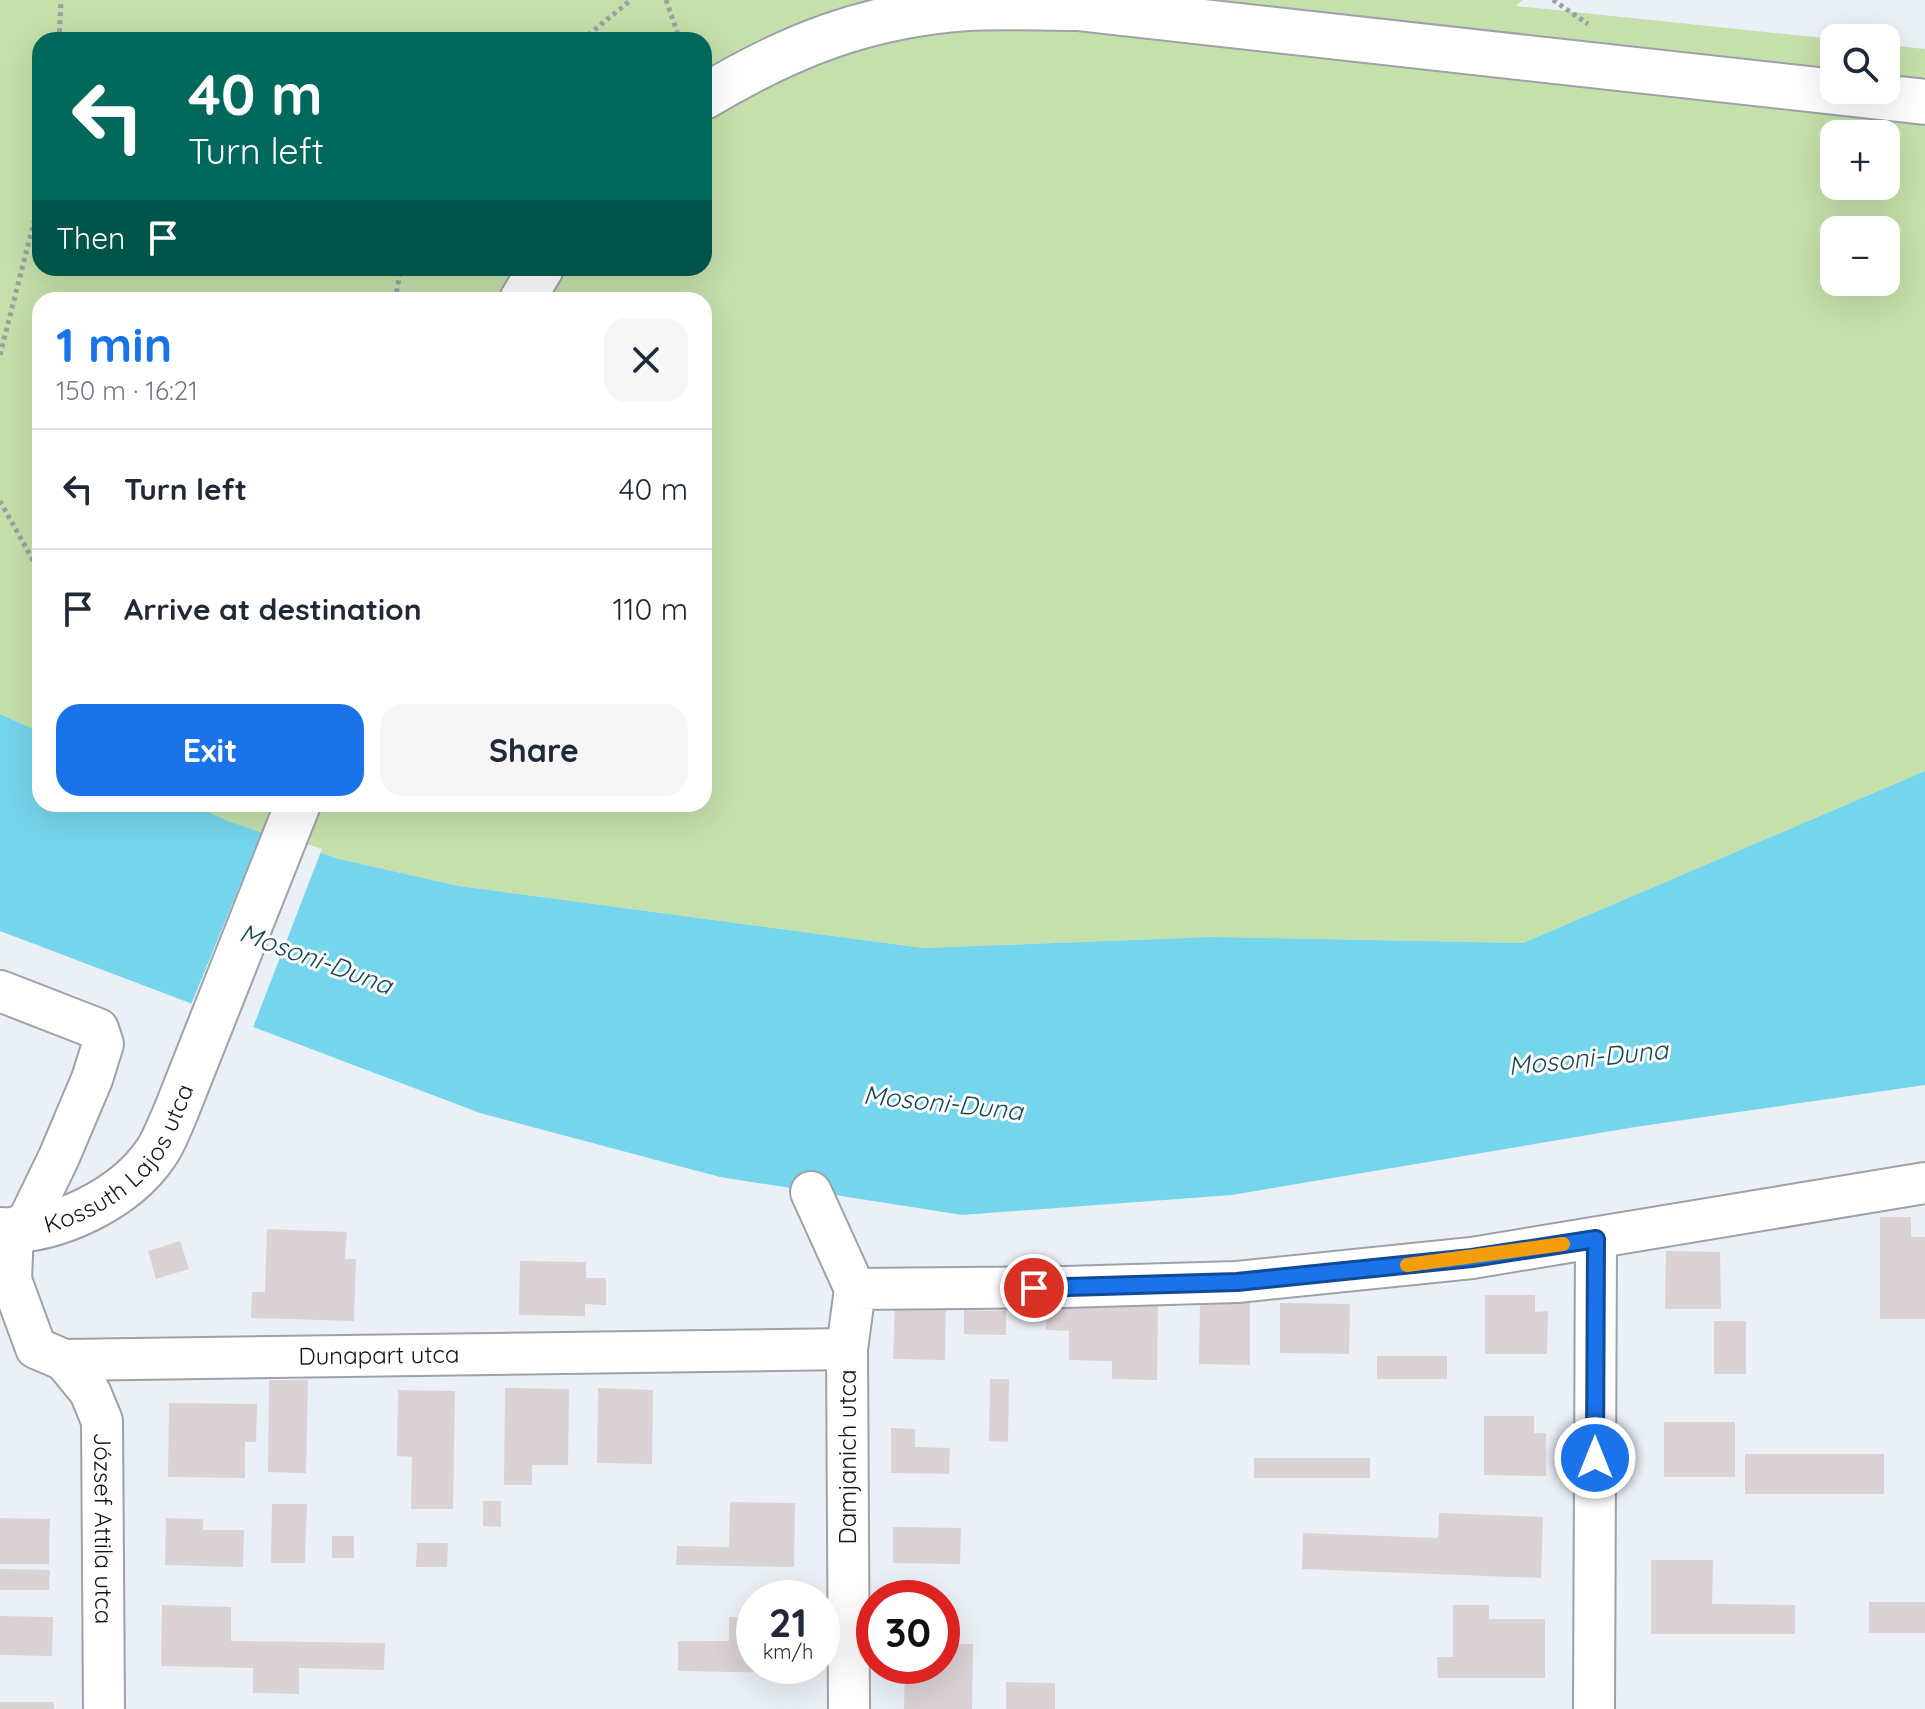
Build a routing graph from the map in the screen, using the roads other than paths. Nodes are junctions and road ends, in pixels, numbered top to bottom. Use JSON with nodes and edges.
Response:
{"nodes":[{"id":1,"x":712,"y":93,"type":"edge"},
{"id":2,"x":1925,"y":102,"type":"edge"},
{"id":3,"x":295,"y":812,"type":"edge"},
{"id":4,"x":0,"y":991,"type":"edge"},
{"id":5,"x":1925,"y":1183,"type":"edge"},
{"id":6,"x":811,"y":1192,"type":"dead end"},
{"id":7,"x":6,"y":1230,"type":"edge"},
{"id":8,"x":1596,"y":1239,"type":"junction"},
{"id":9,"x":855,"y":1289,"type":"junction"},
{"id":10,"x":847,"y":1349,"type":"junction"},
{"id":11,"x":64,"y":1360,"type":"junction"},
{"id":12,"x":104,"y":1709,"type":"edge"},
{"id":13,"x":849,"y":1709,"type":"edge"},
{"id":14,"x":1594,"y":1709,"type":"edge"}],
"edges":[{"from":1,"to":2,"type":"main road"},
{"from":3,"to":7,"type":"main road","name":"Kossuth Lajos utca"},
{"from":4,"to":7,"type":"street"},
{"from":5,"to":8,"type":"street"},
{"from":6,"to":9,"type":"street"},
{"from":7,"to":11,"type":"street"},
{"from":8,"to":9,"type":"street"},
{"from":8,"to":14,"type":"street"},
{"from":9,"to":10,"type":"street","name":"Damjanich utca"},
{"from":10,"to":11,"type":"street","name":"Dunapart utca"},
{"from":10,"to":13,"type":"street","name":"Damjanich utca"},
{"from":11,"to":12,"type":"street","name":"József Attila utca"}]}
